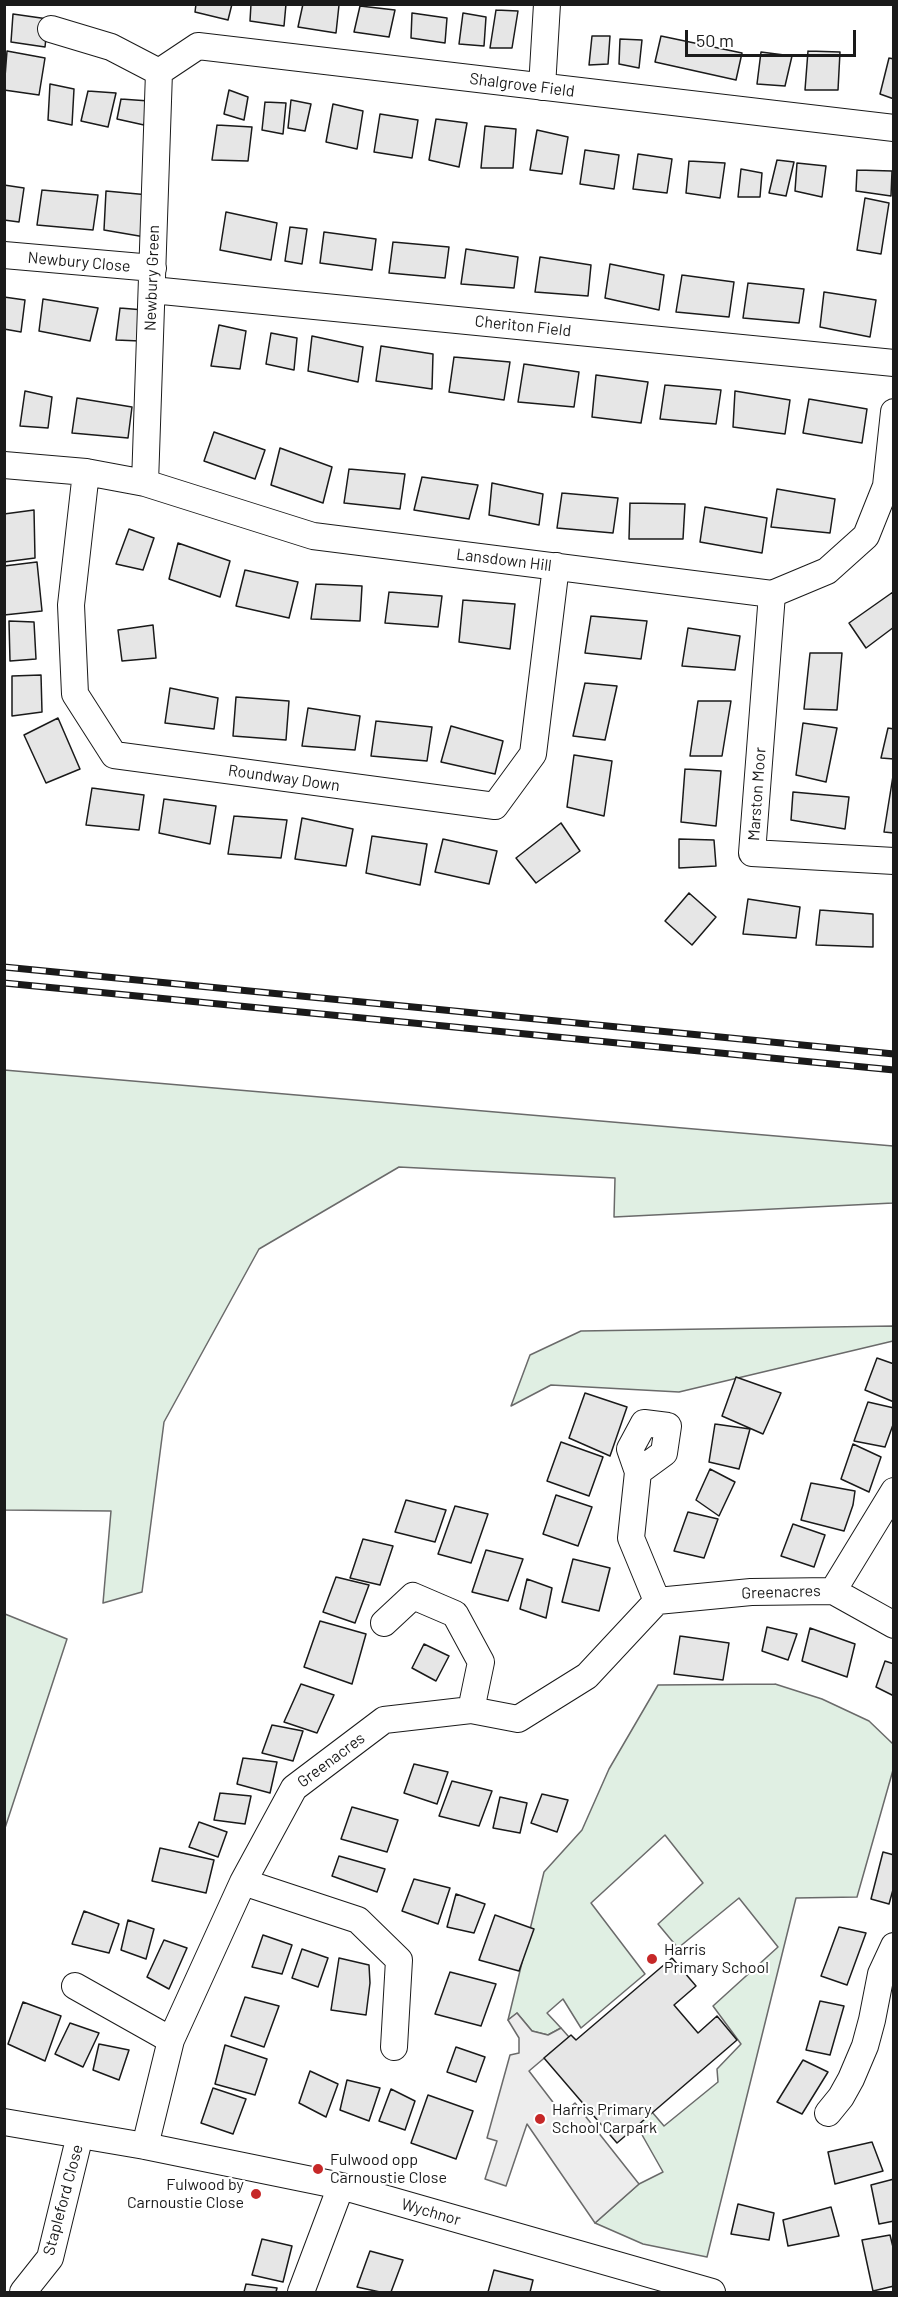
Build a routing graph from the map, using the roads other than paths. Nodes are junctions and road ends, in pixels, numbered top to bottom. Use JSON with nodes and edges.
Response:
{"nodes":[{"id":1,"x":547,"y":4,"type":"edge"},
{"id":2,"x":51,"y":29,"type":"dead end"},
{"id":3,"x":159,"y":72,"type":"junction"},
{"id":4,"x":542,"y":87,"type":"junction"},
{"id":5,"x":894,"y":128,"type":"edge"},
{"id":6,"x":4,"y":255,"type":"edge"},
{"id":7,"x":152,"y":279,"type":"junction"},
{"id":8,"x":894,"y":363,"type":"edge"},
{"id":9,"x":894,"y":412,"type":"edge"},
{"id":10,"x":4,"y":465,"type":"edge"},
{"id":11,"x":86,"y":472,"type":"junction"},
{"id":12,"x":145,"y":483,"type":"junction"},
{"id":13,"x":890,"y":488,"type":"edge"},
{"id":14,"x":556,"y":567,"type":"junction"},
{"id":15,"x":772,"y":594,"type":"junction"},
{"id":16,"x":894,"y":861,"type":"edge"},
{"id":17,"x":638,"y":1472,"type":"dead end"},
{"id":18,"x":894,"y":1491,"type":"edge"},
{"id":19,"x":833,"y":1591,"type":"junction"},
{"id":20,"x":657,"y":1601,"type":"junction"},
{"id":21,"x":384,"y":1623,"type":"dead end"},
{"id":22,"x":894,"y":1625,"type":"edge"},
{"id":23,"x":471,"y":1710,"type":"junction"},
{"id":24,"x":243,"y":1882,"type":"junction"},
{"id":25,"x":894,"y":1946,"type":"edge"},
{"id":26,"x":75,"y":1986,"type":"dead end"},
{"id":27,"x":171,"y":2040,"type":"junction"},
{"id":28,"x":394,"y":2047,"type":"dead end"},
{"id":29,"x":828,"y":2113,"type":"dead end"},
{"id":30,"x":4,"y":2122,"type":"edge"},
{"id":31,"x":80,"y":2135,"type":"junction"},
{"id":32,"x":145,"y":2146,"type":"junction"},
{"id":33,"x":341,"y":2186,"type":"junction"},
{"id":34,"x":23,"y":2292,"type":"edge"},
{"id":35,"x":301,"y":2292,"type":"edge"},
{"id":36,"x":712,"y":2292,"type":"edge"}],
"edges":[{"from":1,"to":4,"type":"street"},
{"from":2,"to":3,"type":"street"},
{"from":3,"to":4,"type":"street","name":"Shalgrove Field"},
{"from":3,"to":7,"type":"street","name":"Newbury Green"},
{"from":4,"to":5,"type":"street","name":"Shalgrove Field"},
{"from":6,"to":7,"type":"street","name":"Newbury Close"},
{"from":7,"to":8,"type":"street","name":"Cheriton Field"},
{"from":7,"to":12,"type":"street","name":"Newbury Green"},
{"from":9,"to":13,"type":"street","name":"Lansdown Hill"},
{"from":10,"to":11,"type":"street","name":"Lansdown Hill"},
{"from":11,"to":12,"type":"street","name":"Lansdown Hill"},
{"from":11,"to":14,"type":"street","name":"Roundway Down"},
{"from":12,"to":14,"type":"street","name":"Lansdown Hill"},
{"from":13,"to":15,"type":"street","name":"Lansdown Hill"},
{"from":14,"to":15,"type":"street","name":"Lansdown Hill"},
{"from":15,"to":16,"type":"street","name":"Marston Moor"},
{"from":17,"to":20,"type":"street"},
{"from":18,"to":19,"type":"street","name":"Greenacres"},
{"from":19,"to":20,"type":"street","name":"Greenacres"},
{"from":19,"to":22,"type":"street","name":"Greenacres"},
{"from":20,"to":23,"type":"street","name":"Greenacres"},
{"from":21,"to":23,"type":"street"},
{"from":23,"to":24,"type":"street","name":"Greenacres"},
{"from":24,"to":27,"type":"street","name":"Greenacres"},
{"from":24,"to":28,"type":"street"},
{"from":25,"to":29,"type":"street"},
{"from":26,"to":27,"type":"street"},
{"from":27,"to":32,"type":"street","name":"Greenacres"},
{"from":30,"to":31,"type":"street","name":"Wychnor"},
{"from":31,"to":32,"type":"street","name":"Wychnor"},
{"from":31,"to":34,"type":"street","name":"Stapleford Close"},
{"from":32,"to":33,"type":"street","name":"Wychnor"},
{"from":33,"to":35,"type":"street"},
{"from":33,"to":36,"type":"street","name":"Wychnor"}]}
